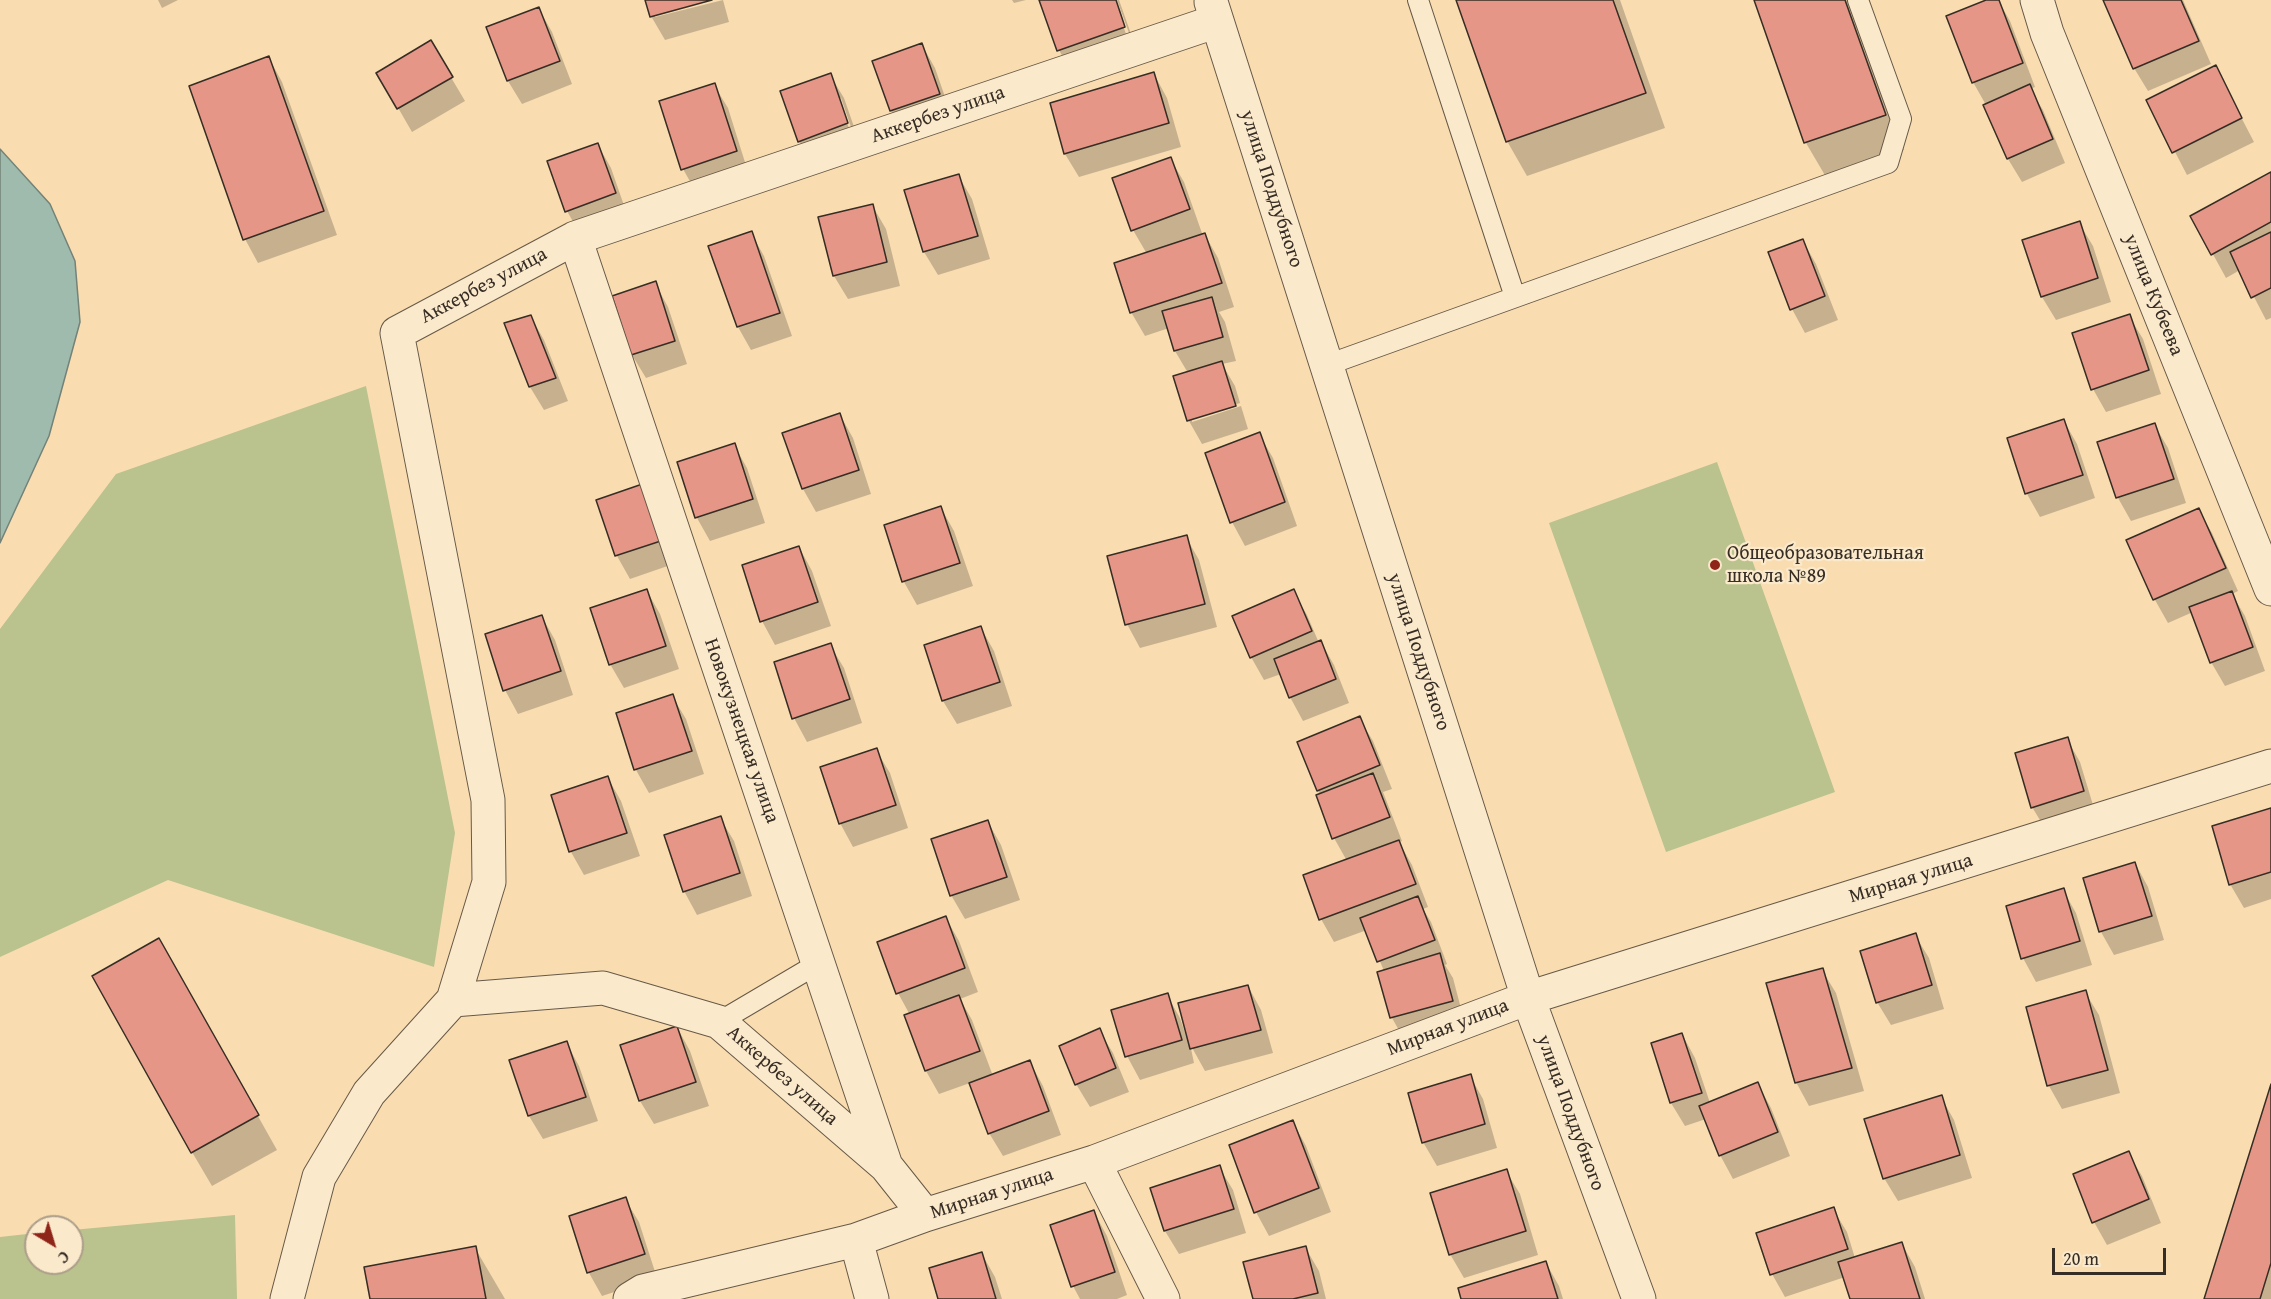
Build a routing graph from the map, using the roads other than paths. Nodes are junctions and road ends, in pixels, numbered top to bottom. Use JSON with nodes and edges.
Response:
{"nodes":[{"id":1,"x":1418,"y":0,"type":"edge"},
{"id":2,"x":1858,"y":0,"type":"edge"},
{"id":3,"x":2037,"y":0,"type":"edge"},
{"id":4,"x":1214,"y":10,"type":"edge"},
{"id":5,"x":575,"y":238,"type":"junction"},
{"id":6,"x":1515,"y":297,"type":"junction"},
{"id":7,"x":1327,"y":365,"type":"junction"},
{"id":8,"x":2271,"y":589,"type":"edge"},
{"id":9,"x":2271,"y":766,"type":"edge"},
{"id":10,"x":819,"y":963,"type":"junction"},
{"id":11,"x":1528,"y":998,"type":"junction"},
{"id":12,"x":453,"y":1000,"type":"junction"},
{"id":13,"x":719,"y":1022,"type":"junction"},
{"id":14,"x":1094,"y":1162,"type":"junction"},
{"id":15,"x":886,"y":1166,"type":"junction"},
{"id":16,"x":925,"y":1215,"type":"junction"},
{"id":17,"x":856,"y":1240,"type":"junction"},
{"id":18,"x":287,"y":1299,"type":"edge"},
{"id":19,"x":630,"y":1299,"type":"edge"},
{"id":20,"x":872,"y":1299,"type":"edge"},
{"id":21,"x":1163,"y":1299,"type":"edge"},
{"id":22,"x":1639,"y":1299,"type":"edge"}],
"edges":[{"from":1,"to":6,"type":"lane"},
{"from":2,"to":6,"type":"lane"},
{"from":3,"to":8,"type":"street","name":"улица Кубеева"},
{"from":4,"to":5,"type":"street","name":"Аккербез улица"},
{"from":4,"to":7,"type":"street","name":"улица Поддубного"},
{"from":5,"to":10,"type":"street","name":"Новокузнецкая улица"},
{"from":5,"to":12,"type":"street","name":"Аккербез улица"},
{"from":6,"to":7,"type":"lane"},
{"from":7,"to":11,"type":"street","name":"улица Поддубного"},
{"from":9,"to":11,"type":"street","name":"Мирная улица"},
{"from":10,"to":13,"type":"lane"},
{"from":10,"to":15,"type":"street","name":"Новокузнецкая улица"},
{"from":11,"to":14,"type":"street","name":"Мирная улица"},
{"from":11,"to":22,"type":"street","name":"улица Поддубного"},
{"from":12,"to":13,"type":"street","name":"Аккербез улица"},
{"from":12,"to":18,"type":"street","name":"Аккербез улица"},
{"from":13,"to":15,"type":"street","name":"Аккербез улица"},
{"from":14,"to":16,"type":"street","name":"Мирная улица"},
{"from":14,"to":21,"type":"street"},
{"from":15,"to":16,"type":"street","name":"Новокузнецкая улица"},
{"from":16,"to":17,"type":"street","name":"Мирная улица"},
{"from":17,"to":19,"type":"street","name":"Мирная улица"},
{"from":17,"to":20,"type":"street"}]}
